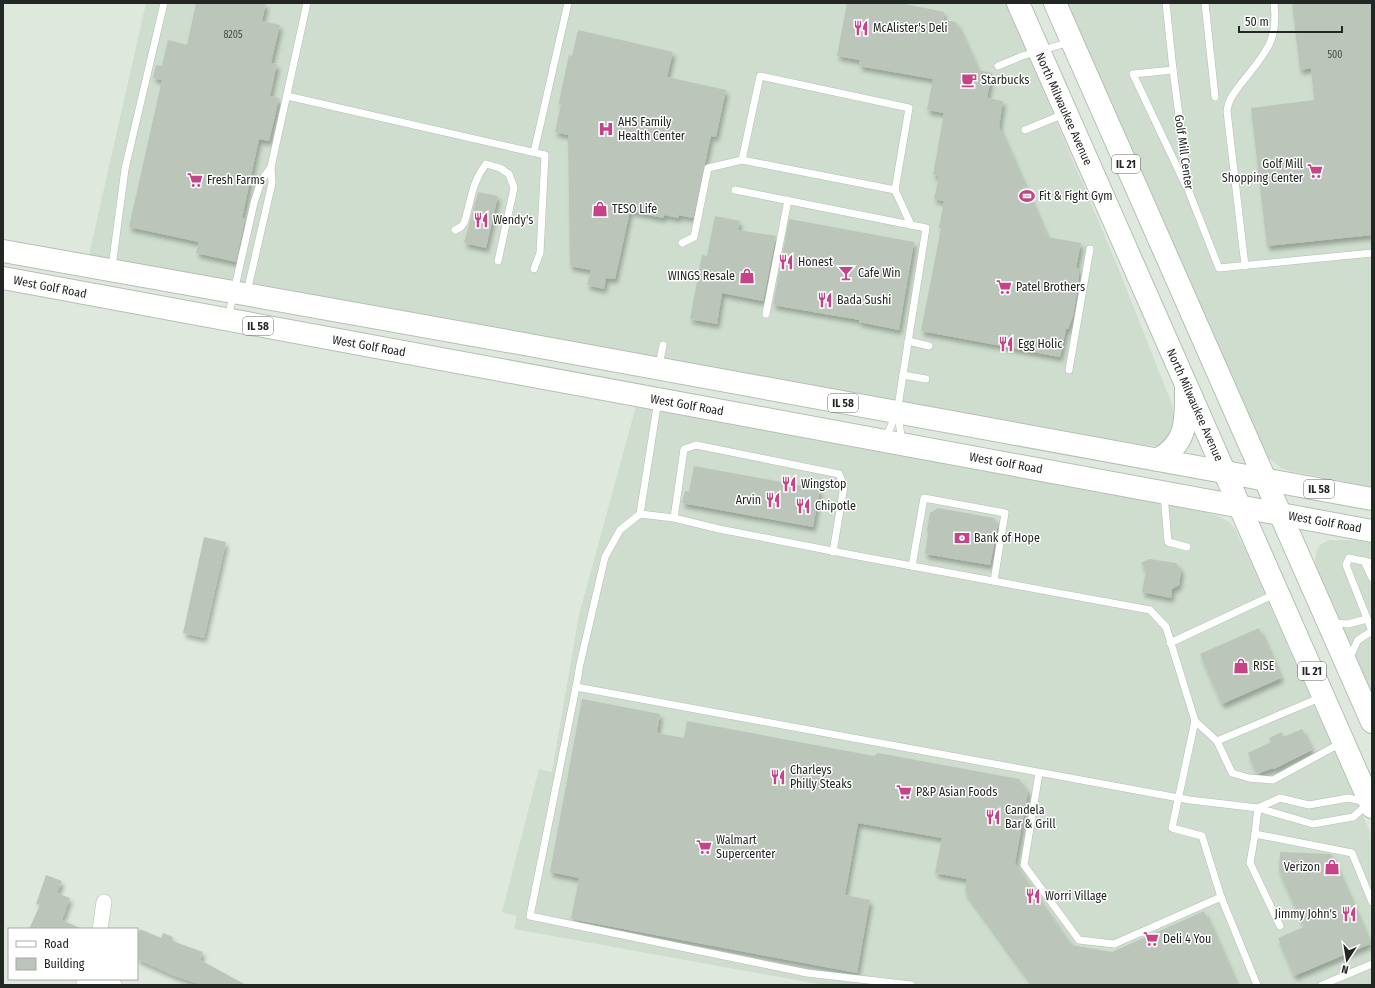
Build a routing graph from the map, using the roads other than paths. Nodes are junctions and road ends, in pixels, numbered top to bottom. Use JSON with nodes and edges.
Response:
{"nodes":[{"id":1,"x":164,"y":3,"type":"edge"},
{"id":2,"x":307,"y":3,"type":"edge"},
{"id":3,"x":568,"y":3,"type":"edge"},
{"id":4,"x":1018,"y":3,"type":"edge"},
{"id":5,"x":1055,"y":3,"type":"edge"},
{"id":6,"x":1166,"y":3,"type":"edge"},
{"id":7,"x":1205,"y":3,"type":"edge"},
{"id":8,"x":1274,"y":3,"type":"edge"},
{"id":9,"x":1072,"y":41,"type":"junction"},
{"id":10,"x":1039,"y":51,"type":"junction"},
{"id":11,"x":998,"y":66,"type":"dead end"},
{"id":12,"x":1173,"y":70,"type":"junction"},
{"id":13,"x":287,"y":96,"type":"junction"},
{"id":14,"x":1215,"y":97,"type":"dead end"},
{"id":15,"x":1066,"y":113,"type":"junction"},
{"id":16,"x":1025,"y":130,"type":"dead end"},
{"id":17,"x":534,"y":152,"type":"junction"},
{"id":18,"x":742,"y":160,"type":"junction"},
{"id":19,"x":271,"y":167,"type":"junction"},
{"id":20,"x":735,"y":190,"type":"dead end"},
{"id":21,"x":895,"y":190,"type":"junction"},
{"id":22,"x":1188,"y":192,"type":"junction"},
{"id":23,"x":788,"y":200,"type":"junction"},
{"id":24,"x":911,"y":225,"type":"junction"},
{"id":25,"x":455,"y":230,"type":"dead end"},
{"id":26,"x":682,"y":243,"type":"dead end"},
{"id":27,"x":1090,"y":249,"type":"dead end"},
{"id":28,"x":3,"y":251,"type":"edge"},
{"id":29,"x":1372,"y":253,"type":"edge"},
{"id":30,"x":498,"y":261,"type":"dead end"},
{"id":31,"x":1245,"y":266,"type":"junction"},
{"id":32,"x":534,"y":269,"type":"dead end"},
{"id":33,"x":112,"y":271,"type":"junction"},
{"id":34,"x":3,"y":278,"type":"edge"},
{"id":35,"x":240,"y":294,"type":"junction"},
{"id":36,"x":766,"y":314,"type":"dead end"},
{"id":37,"x":227,"y":320,"type":"junction"},
{"id":38,"x":908,"y":341,"type":"junction"},
{"id":39,"x":663,"y":345,"type":"dead end"},
{"id":40,"x":929,"y":346,"type":"dead end"},
{"id":41,"x":658,"y":369,"type":"junction"},
{"id":42,"x":1069,"y":370,"type":"dead end"},
{"id":43,"x":903,"y":375,"type":"junction"},
{"id":44,"x":926,"y":380,"type":"dead end"},
{"id":45,"x":1186,"y":384,"type":"junction"},
{"id":46,"x":658,"y":400,"type":"junction"},
{"id":47,"x":897,"y":413,"type":"junction"},
{"id":48,"x":893,"y":443,"type":"junction"},
{"id":49,"x":1157,"y":460,"type":"junction"},
{"id":50,"x":1224,"y":472,"type":"junction"},
{"id":51,"x":1265,"y":479,"type":"junction"},
{"id":52,"x":1163,"y":492,"type":"junction"},
{"id":53,"x":1372,"y":499,"type":"edge"},
{"id":54,"x":1239,"y":506,"type":"junction"},
{"id":55,"x":640,"y":514,"type":"junction"},
{"id":56,"x":1280,"y":514,"type":"junction"},
{"id":57,"x":674,"y":518,"type":"junction"},
{"id":58,"x":1372,"y":531,"type":"edge"},
{"id":59,"x":1188,"y":547,"type":"dead end"},
{"id":60,"x":834,"y":552,"type":"junction"},
{"id":61,"x":1368,"y":562,"type":"edge"},
{"id":62,"x":912,"y":566,"type":"junction"},
{"id":63,"x":1372,"y":578,"type":"edge"},
{"id":64,"x":994,"y":581,"type":"junction"},
{"id":65,"x":1277,"y":593,"type":"junction"},
{"id":66,"x":1367,"y":619,"type":"junction"},
{"id":67,"x":1328,"y":623,"type":"junction"},
{"id":68,"x":1372,"y":631,"type":"edge"},
{"id":69,"x":1170,"y":643,"type":"junction"},
{"id":70,"x":1346,"y":664,"type":"junction"},
{"id":71,"x":576,"y":687,"type":"junction"},
{"id":72,"x":1323,"y":697,"type":"junction"},
{"id":73,"x":1195,"y":721,"type":"junction"},
{"id":74,"x":1372,"y":722,"type":"edge"},
{"id":75,"x":1217,"y":741,"type":"junction"},
{"id":76,"x":1343,"y":742,"type":"junction"},
{"id":77,"x":1039,"y":772,"type":"junction"},
{"id":78,"x":1179,"y":798,"type":"junction"},
{"id":79,"x":1371,"y":805,"type":"edge"},
{"id":80,"x":1258,"y":808,"type":"junction"},
{"id":81,"x":1255,"y":834,"type":"junction"},
{"id":82,"x":1221,"y":897,"type":"junction"},
{"id":83,"x":104,"y":902,"type":"dead end"},
{"id":84,"x":1372,"y":902,"type":"edge"},
{"id":85,"x":1280,"y":926,"type":"dead end"},
{"id":86,"x":100,"y":928,"type":"edge"},
{"id":87,"x":1372,"y":964,"type":"edge"},
{"id":88,"x":103,"y":980,"type":"edge"},
{"id":89,"x":114,"y":985,"type":"edge"},
{"id":90,"x":911,"y":985,"type":"edge"},
{"id":91,"x":1257,"y":985,"type":"edge"},
{"id":92,"x":1322,"y":985,"type":"edge"}],
"edges":[{"from":1,"to":33,"type":"lane"},
{"from":2,"to":13,"type":"lane"},
{"from":3,"to":17,"type":"lane"},
{"from":4,"to":10,"type":"main road","name":"North Milwaukee Avenue","number":"IL 21"},
{"from":5,"to":9,"type":"main road","number":"IL 21"},
{"from":6,"to":12,"type":"lane","name":"Golf Mill Center"},
{"from":7,"to":14,"type":"lane"},
{"from":8,"to":31,"type":"lane"},
{"from":9,"to":10,"type":"lane"},
{"from":9,"to":51,"type":"main road","number":"IL 21"},
{"from":10,"to":11,"type":"lane"},
{"from":10,"to":15,"type":"main road","name":"North Milwaukee Avenue","number":"IL 21"},
{"from":12,"to":22,"type":"lane","name":"Golf Mill Center"},
{"from":12,"to":22,"type":"lane"},
{"from":13,"to":17,"type":"lane"},
{"from":13,"to":19,"type":"lane"},
{"from":15,"to":16,"type":"lane"},
{"from":15,"to":45,"type":"main road","name":"North Milwaukee Avenue","number":"IL 21"},
{"from":17,"to":32,"type":"lane"},
{"from":18,"to":21,"type":"lane"},
{"from":18,"to":21,"type":"lane"},
{"from":18,"to":26,"type":"lane"},
{"from":19,"to":35,"type":"lane"},
{"from":19,"to":35,"type":"lane"},
{"from":20,"to":23,"type":"lane"},
{"from":21,"to":24,"type":"lane"},
{"from":22,"to":31,"type":"lane","name":"Golf Mill Center"},
{"from":23,"to":24,"type":"lane"},
{"from":23,"to":36,"type":"lane"},
{"from":24,"to":38,"type":"lane"},
{"from":25,"to":30,"type":"lane"},
{"from":27,"to":42,"type":"lane"},
{"from":28,"to":33,"type":"main road","number":"IL 58"},
{"from":29,"to":31,"type":"lane","name":"Golf Mill Center"},
{"from":33,"to":35,"type":"main road","number":"IL 58"},
{"from":34,"to":37,"type":"main road","name":"West Golf Road","number":"IL 58"},
{"from":35,"to":37,"type":"lane"},
{"from":35,"to":41,"type":"main road","number":"IL 58"},
{"from":37,"to":46,"type":"main road","name":"West Golf Road","number":"IL 58"},
{"from":38,"to":40,"type":"lane"},
{"from":38,"to":43,"type":"lane"},
{"from":39,"to":41,"type":"lane"},
{"from":41,"to":47,"type":"main road","number":"IL 58"},
{"from":43,"to":44,"type":"lane"},
{"from":43,"to":47,"type":"lane"},
{"from":45,"to":49,"type":"main road"},
{"from":45,"to":50,"type":"main road","name":"North Milwaukee Avenue","number":"IL 21"},
{"from":46,"to":48,"type":"main road","name":"West Golf Road","number":"IL 58"},
{"from":46,"to":55,"type":"lane"},
{"from":47,"to":48,"type":"lane"},
{"from":47,"to":48,"type":"lane"},
{"from":47,"to":49,"type":"main road","number":"IL 58"},
{"from":48,"to":52,"type":"main road","name":"West Golf Road","number":"IL 58"},
{"from":49,"to":50,"type":"main road","number":"IL 58"},
{"from":50,"to":51,"type":"main road","number":"IL 58"},
{"from":50,"to":54,"type":"main road","name":"North Milwaukee Avenue","number":"IL 21"},
{"from":51,"to":53,"type":"main road","number":"IL 58"},
{"from":51,"to":56,"type":"main road","number":"IL 21"},
{"from":52,"to":54,"type":"main road","name":"West Golf Road","number":"IL 58"},
{"from":52,"to":59,"type":"lane"},
{"from":54,"to":56,"type":"main road","name":"West Golf Road","number":"IL 58"},
{"from":54,"to":65,"type":"main road","name":"North Milwaukee Avenue","number":"IL 21"},
{"from":55,"to":57,"type":"lane"},
{"from":55,"to":71,"type":"lane"},
{"from":56,"to":58,"type":"main road","name":"West Golf Road","number":"IL 58"},
{"from":56,"to":67,"type":"main road","number":"IL 21"},
{"from":57,"to":60,"type":"lane"},
{"from":57,"to":60,"type":"lane"},
{"from":60,"to":62,"type":"lane"},
{"from":61,"to":63,"type":"lane"},
{"from":61,"to":66,"type":"lane"},
{"from":62,"to":64,"type":"lane"},
{"from":62,"to":64,"type":"lane"},
{"from":64,"to":69,"type":"lane"},
{"from":65,"to":69,"type":"lane"},
{"from":65,"to":72,"type":"main road","name":"North Milwaukee Avenue","number":"IL 21"},
{"from":66,"to":67,"type":"lane"},
{"from":66,"to":68,"type":"lane"},
{"from":67,"to":70,"type":"main road","number":"IL 21"},
{"from":68,"to":70,"type":"lane"},
{"from":69,"to":73,"type":"lane"},
{"from":70,"to":74,"type":"main road","number":"IL 21"},
{"from":71,"to":77,"type":"lane"},
{"from":71,"to":90,"type":"lane"},
{"from":72,"to":75,"type":"lane"},
{"from":72,"to":76,"type":"main road","name":"North Milwaukee Avenue","number":"IL 21"},
{"from":73,"to":75,"type":"lane"},
{"from":73,"to":78,"type":"lane"},
{"from":75,"to":76,"type":"lane"},
{"from":76,"to":79,"type":"main road","name":"North Milwaukee Avenue","number":"IL 21"},
{"from":77,"to":78,"type":"lane"},
{"from":77,"to":82,"type":"lane"},
{"from":78,"to":80,"type":"lane"},
{"from":78,"to":82,"type":"lane"},
{"from":79,"to":80,"type":"lane"},
{"from":79,"to":80,"type":"lane"},
{"from":80,"to":81,"type":"lane"},
{"from":81,"to":84,"type":"lane"},
{"from":81,"to":85,"type":"lane"},
{"from":82,"to":91,"type":"lane"},
{"from":83,"to":86,"type":"street"},
{"from":87,"to":92,"type":"lane"},
{"from":88,"to":89,"type":"street"}]}
